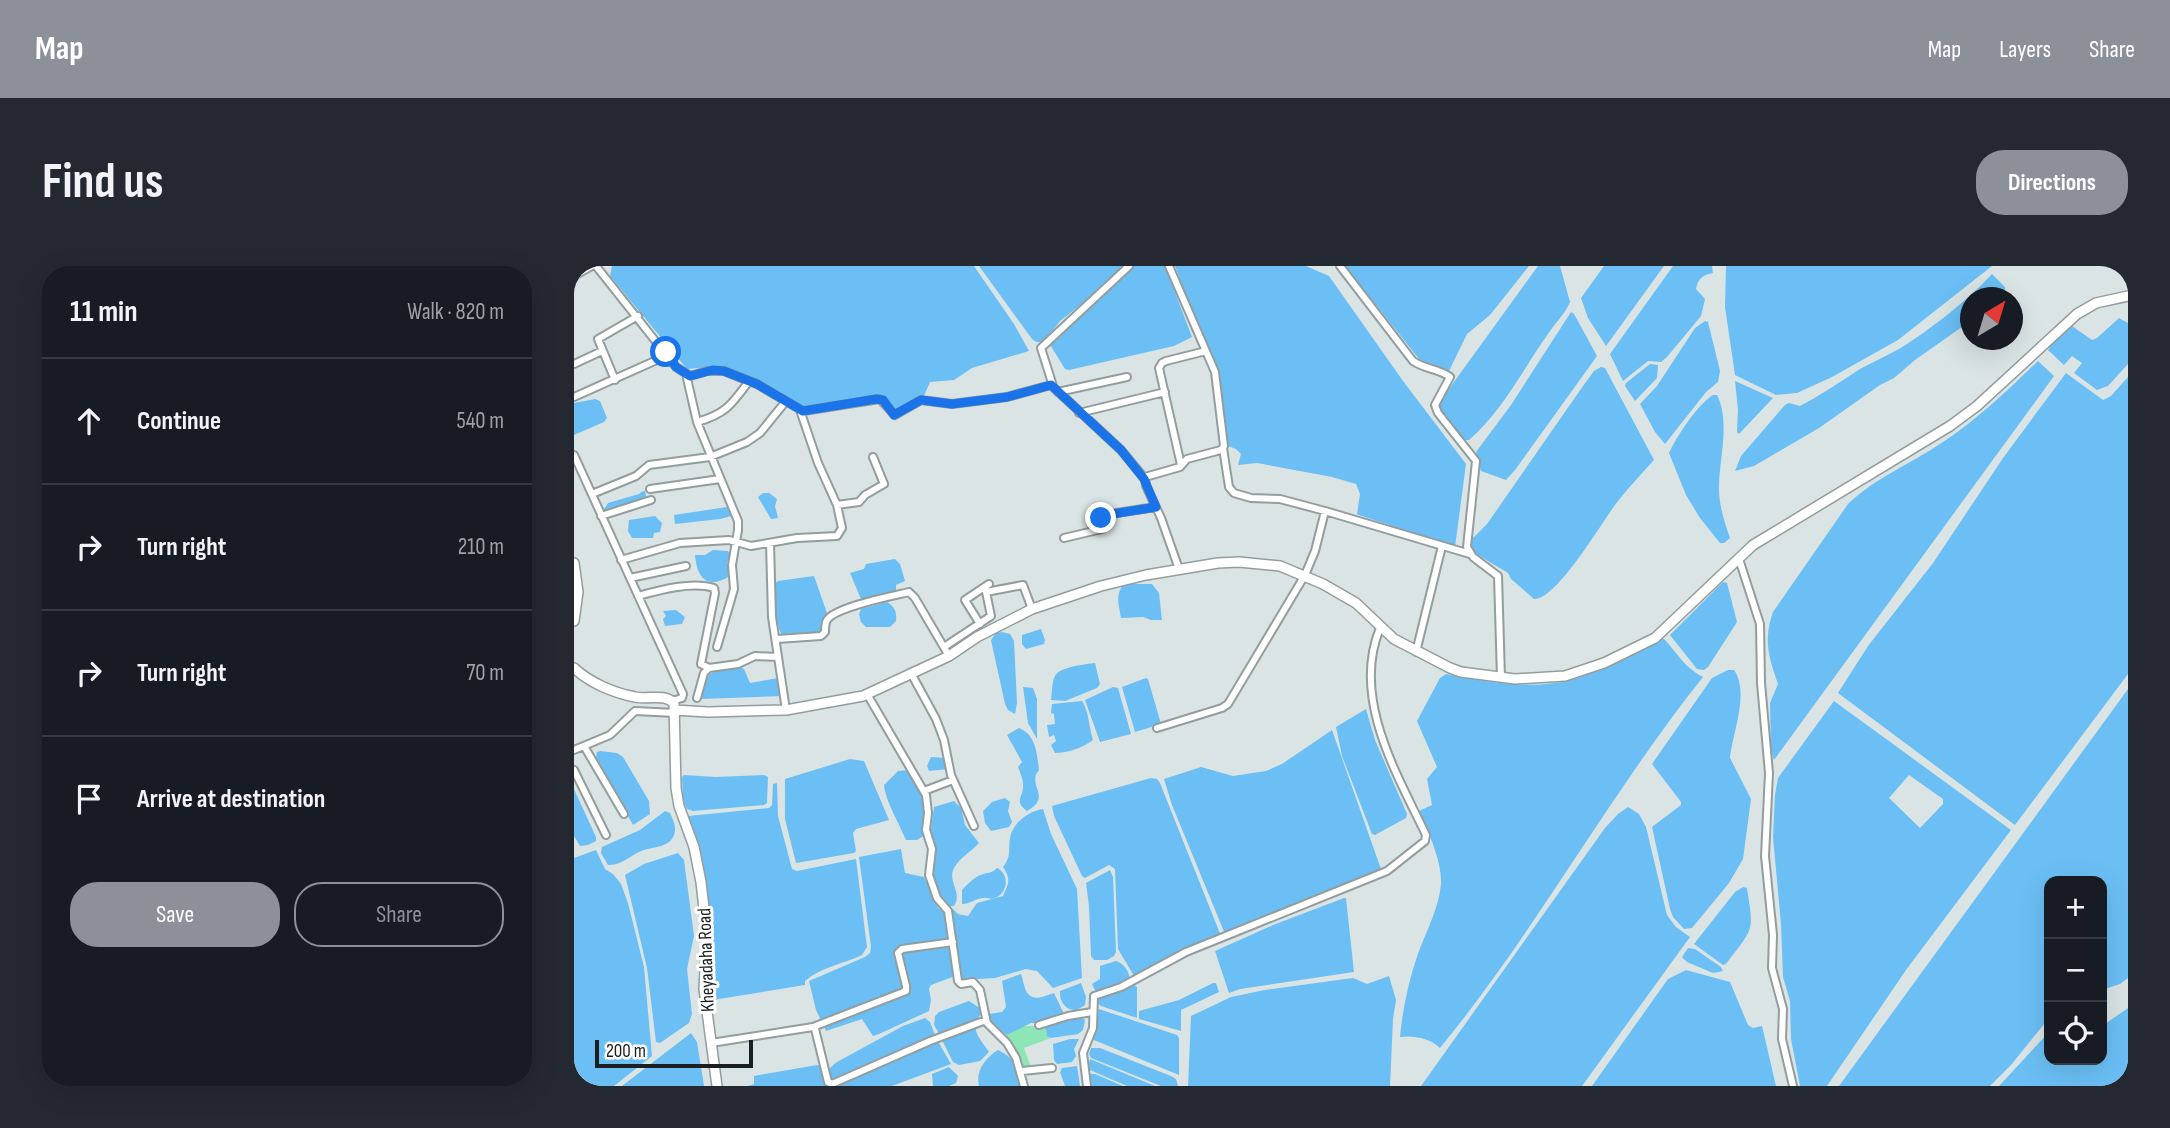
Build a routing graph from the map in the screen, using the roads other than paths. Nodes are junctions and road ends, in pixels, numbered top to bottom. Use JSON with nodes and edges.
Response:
{"nodes":[{"id":1,"x":594,"y":266,"type":"edge"},
{"id":2,"x":1129,"y":266,"type":"edge"},
{"id":3,"x":1169,"y":266,"type":"edge"},
{"id":4,"x":1340,"y":266,"type":"edge"},
{"id":5,"x":574,"y":276,"type":"edge"},
{"id":6,"x":2128,"y":296,"type":"edge"},
{"id":7,"x":638,"y":316,"type":"junction"},
{"id":8,"x":602,"y":351,"type":"junction"},
{"id":9,"x":1206,"y":351,"type":"junction"},
{"id":10,"x":668,"y":355,"type":"junction"},
{"id":11,"x":574,"y":364,"type":"edge"},
{"id":12,"x":686,"y":374,"type":"junction"},
{"id":13,"x":1127,"y":377,"type":"dead end"},
{"id":14,"x":615,"y":380,"type":"junction"},
{"id":15,"x":749,"y":381,"type":"junction"},
{"id":16,"x":1056,"y":389,"type":"junction"},
{"id":17,"x":1165,"y":392,"type":"junction"},
{"id":18,"x":574,"y":397,"type":"edge"},
{"id":19,"x":786,"y":401,"type":"junction"},
{"id":20,"x":800,"y":410,"type":"junction"},
{"id":21,"x":1079,"y":413,"type":"junction"},
{"id":22,"x":697,"y":422,"type":"junction"},
{"id":23,"x":1223,"y":448,"type":"junction"},
{"id":24,"x":574,"y":454,"type":"edge"},
{"id":25,"x":710,"y":457,"type":"junction"},
{"id":26,"x":873,"y":457,"type":"dead end"},
{"id":27,"x":1181,"y":465,"type":"junction"},
{"id":28,"x":720,"y":479,"type":"junction"},
{"id":29,"x":1144,"y":479,"type":"junction"},
{"id":30,"x":650,"y":489,"type":"dead end"},
{"id":31,"x":592,"y":494,"type":"junction"},
{"id":32,"x":651,"y":500,"type":"dead end"},
{"id":33,"x":837,"y":505,"type":"junction"},
{"id":34,"x":1156,"y":507,"type":"junction"},
{"id":35,"x":1325,"y":512,"type":"junction"},
{"id":36,"x":601,"y":516,"type":"junction"},
{"id":37,"x":1064,"y":538,"type":"dead end"},
{"id":38,"x":735,"y":542,"type":"junction"},
{"id":39,"x":770,"y":543,"type":"junction"},
{"id":40,"x":1442,"y":546,"type":"junction"},
{"id":41,"x":1470,"y":554,"type":"junction"},
{"id":42,"x":1739,"y":559,"type":"junction"},
{"id":43,"x":621,"y":560,"type":"junction"},
{"id":44,"x":574,"y":563,"type":"edge"},
{"id":45,"x":1178,"y":564,"type":"junction"},
{"id":46,"x":685,"y":566,"type":"dead end"},
{"id":47,"x":1305,"y":575,"type":"junction"},
{"id":48,"x":629,"y":578,"type":"junction"},
{"id":49,"x":986,"y":588,"type":"junction"},
{"id":50,"x":638,"y":596,"type":"junction"},
{"id":51,"x":1032,"y":609,"type":"junction"},
{"id":52,"x":574,"y":621,"type":"edge"},
{"id":53,"x":980,"y":624,"type":"junction"},
{"id":54,"x":1380,"y":628,"type":"junction"},
{"id":55,"x":777,"y":639,"type":"junction"},
{"id":56,"x":717,"y":647,"type":"dead end"},
{"id":57,"x":947,"y":652,"type":"junction"},
{"id":58,"x":1416,"y":652,"type":"junction"},
{"id":59,"x":778,"y":657,"type":"junction"},
{"id":60,"x":574,"y":668,"type":"edge"},
{"id":61,"x":709,"y":668,"type":"junction"},
{"id":62,"x":912,"y":674,"type":"junction"},
{"id":63,"x":1501,"y":678,"type":"junction"},
{"id":64,"x":867,"y":694,"type":"junction"},
{"id":65,"x":697,"y":698,"type":"dead end"},
{"id":66,"x":674,"y":707,"type":"junction"},
{"id":67,"x":786,"y":710,"type":"junction"},
{"id":68,"x":1157,"y":728,"type":"dead end"},
{"id":69,"x":584,"y":746,"type":"junction"},
{"id":70,"x":574,"y":750,"type":"edge"},
{"id":71,"x":574,"y":770,"type":"edge"},
{"id":72,"x":953,"y":780,"type":"junction"},
{"id":73,"x":924,"y":791,"type":"junction"},
{"id":74,"x":624,"y":814,"type":"dead end"},
{"id":75,"x":974,"y":826,"type":"dead end"},
{"id":76,"x":606,"y":835,"type":"dead end"},
{"id":77,"x":953,"y":942,"type":"junction"},
{"id":78,"x":1092,"y":1012,"type":"junction"},
{"id":79,"x":986,"y":1020,"type":"junction"},
{"id":80,"x":1039,"y":1025,"type":"dead end"},
{"id":81,"x":813,"y":1027,"type":"junction"},
{"id":82,"x":711,"y":1043,"type":"junction"},
{"id":83,"x":1052,"y":1068,"type":"dead end"},
{"id":84,"x":1022,"y":1071,"type":"junction"},
{"id":85,"x":717,"y":1086,"type":"edge"},
{"id":86,"x":1024,"y":1086,"type":"edge"},
{"id":87,"x":1087,"y":1086,"type":"edge"},
{"id":88,"x":1793,"y":1086,"type":"edge"}],
"edges":[{"from":1,"to":5,"type":"street"},
{"from":1,"to":7,"type":"street"},
{"from":2,"to":16,"type":"street"},
{"from":3,"to":9,"type":"street"},
{"from":4,"to":41,"type":"street"},
{"from":6,"to":42,"type":"street"},
{"from":7,"to":8,"type":"street"},
{"from":7,"to":10,"type":"street"},
{"from":8,"to":11,"type":"street"},
{"from":8,"to":14,"type":"street"},
{"from":9,"to":17,"type":"street"},
{"from":9,"to":23,"type":"street"},
{"from":10,"to":12,"type":"street"},
{"from":10,"to":14,"type":"street"},
{"from":12,"to":15,"type":"street"},
{"from":12,"to":22,"type":"street"},
{"from":13,"to":16,"type":"street"},
{"from":14,"to":18,"type":"street"},
{"from":15,"to":19,"type":"street"},
{"from":15,"to":22,"type":"street"},
{"from":16,"to":20,"type":"street"},
{"from":16,"to":21,"type":"street"},
{"from":17,"to":21,"type":"street"},
{"from":17,"to":27,"type":"street"},
{"from":19,"to":20,"type":"street"},
{"from":19,"to":25,"type":"street"},
{"from":20,"to":33,"type":"street"},
{"from":21,"to":29,"type":"street"},
{"from":22,"to":25,"type":"street"},
{"from":23,"to":27,"type":"street"},
{"from":23,"to":35,"type":"street"},
{"from":24,"to":31,"type":"street"},
{"from":25,"to":28,"type":"street"},
{"from":25,"to":31,"type":"street"},
{"from":26,"to":33,"type":"street"},
{"from":27,"to":29,"type":"street"},
{"from":28,"to":30,"type":"street"},
{"from":28,"to":38,"type":"street"},
{"from":29,"to":34,"type":"street"},
{"from":31,"to":36,"type":"street"},
{"from":32,"to":36,"type":"street"},
{"from":33,"to":39,"type":"street"},
{"from":34,"to":37,"type":"street"},
{"from":34,"to":45,"type":"street"},
{"from":35,"to":40,"type":"street"},
{"from":35,"to":47,"type":"street"},
{"from":36,"to":43,"type":"street"},
{"from":38,"to":39,"type":"street"},
{"from":38,"to":43,"type":"street"},
{"from":38,"to":56,"type":"street"},
{"from":39,"to":55,"type":"street"},
{"from":40,"to":41,"type":"street"},
{"from":40,"to":58,"type":"street"},
{"from":41,"to":63,"type":"street"},
{"from":42,"to":63,"type":"street"},
{"from":42,"to":88,"type":"street"},
{"from":43,"to":48,"type":"street"},
{"from":44,"to":52,"type":"street"},
{"from":45,"to":47,"type":"street"},
{"from":45,"to":51,"type":"street"},
{"from":46,"to":48,"type":"street"},
{"from":47,"to":54,"type":"street"},
{"from":47,"to":68,"type":"street"},
{"from":48,"to":50,"type":"street"},
{"from":49,"to":51,"type":"street"},
{"from":49,"to":53,"type":"street"},
{"from":49,"to":53,"type":"street"},
{"from":50,"to":61,"type":"street"},
{"from":50,"to":66,"type":"street"},
{"from":51,"to":57,"type":"street"},
{"from":53,"to":57,"type":"street"},
{"from":54,"to":58,"type":"street"},
{"from":54,"to":78,"type":"street"},
{"from":55,"to":57,"type":"street"},
{"from":55,"to":59,"type":"street"},
{"from":57,"to":62,"type":"street"},
{"from":58,"to":63,"type":"street"},
{"from":59,"to":61,"type":"street"},
{"from":59,"to":67,"type":"street"},
{"from":60,"to":66,"type":"street"},
{"from":61,"to":65,"type":"street"},
{"from":62,"to":64,"type":"street"},
{"from":62,"to":72,"type":"street"},
{"from":64,"to":67,"type":"street"},
{"from":64,"to":73,"type":"street"},
{"from":66,"to":67,"type":"street"},
{"from":66,"to":69,"type":"street"},
{"from":66,"to":82,"type":"street","name":"Kheyadaha Road"},
{"from":69,"to":70,"type":"street"},
{"from":69,"to":74,"type":"street"},
{"from":71,"to":76,"type":"street"},
{"from":72,"to":73,"type":"street"},
{"from":72,"to":75,"type":"street"},
{"from":73,"to":77,"type":"street"},
{"from":77,"to":79,"type":"street"},
{"from":77,"to":81,"type":"street"},
{"from":78,"to":80,"type":"street"},
{"from":78,"to":87,"type":"street"},
{"from":79,"to":81,"type":"street"},
{"from":79,"to":84,"type":"street"},
{"from":81,"to":82,"type":"street"},
{"from":82,"to":85,"type":"street","name":"Kheyadaha Road"},
{"from":83,"to":84,"type":"street"},
{"from":84,"to":86,"type":"street"}]}
